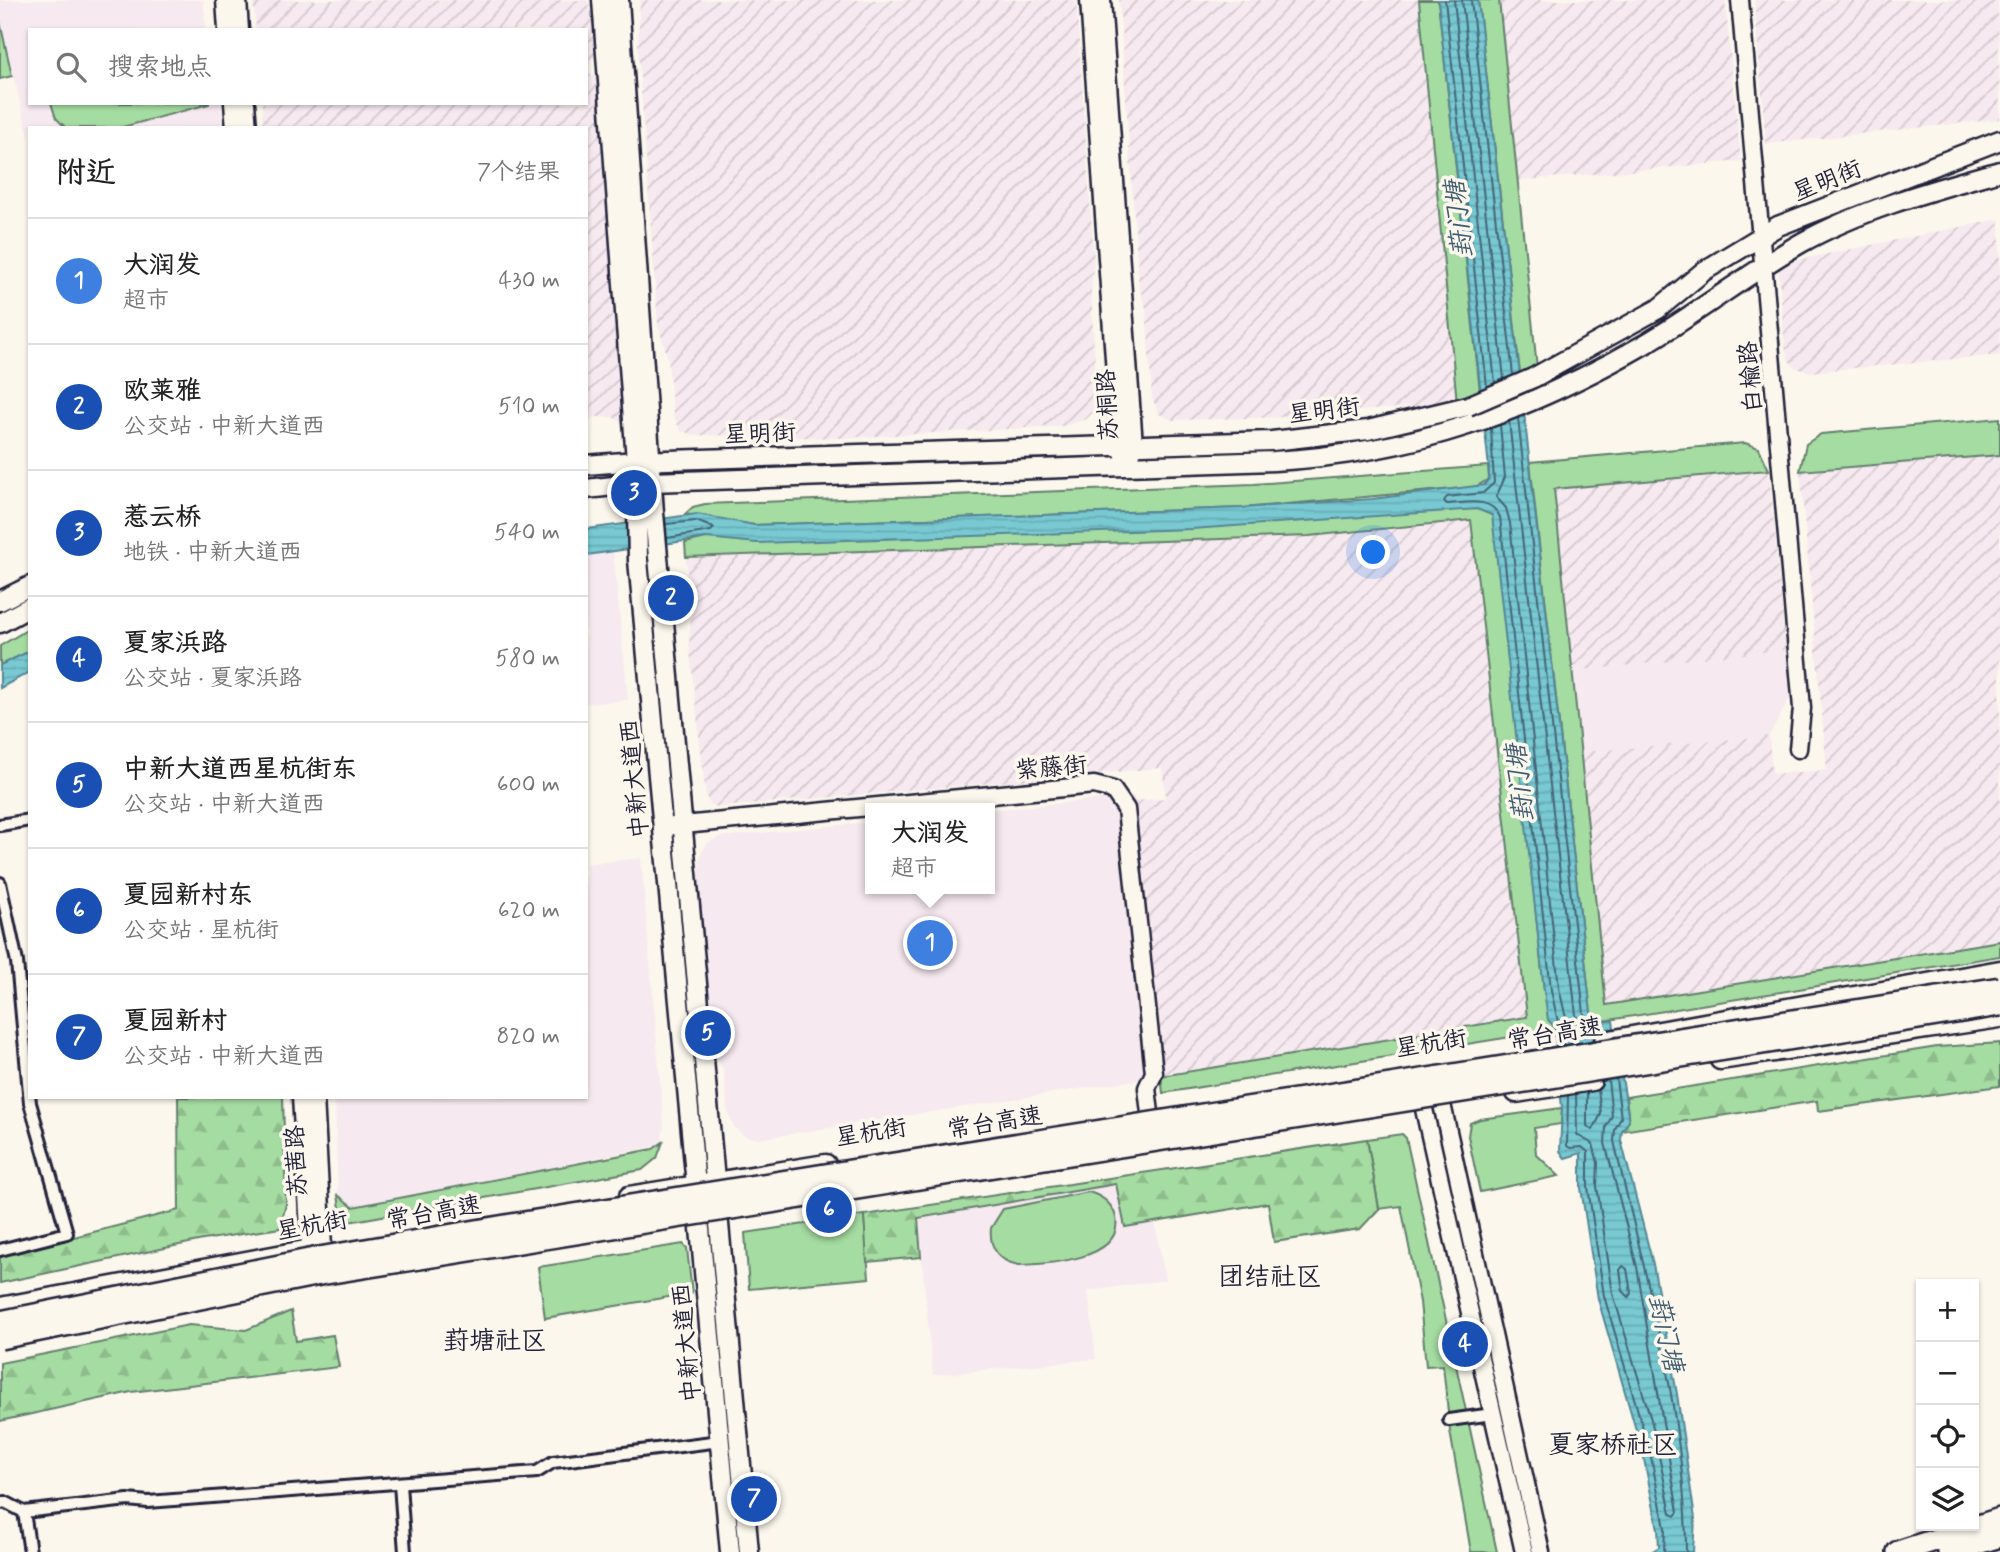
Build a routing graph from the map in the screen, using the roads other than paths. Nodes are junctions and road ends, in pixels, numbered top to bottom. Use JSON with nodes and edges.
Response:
{"nodes":[{"id":1,"x":225,"y":0,"type":"edge"},
{"id":2,"x":238,"y":0,"type":"edge"},
{"id":3,"x":602,"y":0,"type":"edge"},
{"id":4,"x":619,"y":0,"type":"edge"},
{"id":5,"x":1089,"y":0,"type":"edge"},
{"id":6,"x":1102,"y":0,"type":"edge"},
{"id":7,"x":1740,"y":0,"type":"edge"},
{"id":8,"x":227,"y":28,"type":"edge"},
{"id":9,"x":240,"y":28,"type":"edge"},
{"id":10,"x":233,"y":105,"type":"edge"},
{"id":11,"x":246,"y":105,"type":"edge"},
{"id":12,"x":235,"y":126,"type":"edge"},
{"id":13,"x":247,"y":126,"type":"edge"},
{"id":14,"x":2000,"y":140,"type":"edge"},
{"id":15,"x":2000,"y":171,"type":"edge"},
{"id":16,"x":1761,"y":237,"type":"junction"},
{"id":17,"x":1763,"y":266,"type":"junction"},
{"id":18,"x":1127,"y":445,"type":"junction"},
{"id":19,"x":643,"y":461,"type":"junction"},
{"id":20,"x":588,"y":465,"type":"edge"},
{"id":21,"x":1128,"y":466,"type":"junction"},
{"id":22,"x":643,"y":483,"type":"junction"},
{"id":23,"x":588,"y":489,"type":"edge"},
{"id":24,"x":28,"y":587,"type":"edge"},
{"id":25,"x":0,"y":601,"type":"edge"},
{"id":26,"x":28,"y":608,"type":"edge"},
{"id":27,"x":0,"y":623,"type":"edge"},
{"id":28,"x":1798,"y":749,"type":"dead end"},
{"id":29,"x":909,"y":803,"type":"edge"},
{"id":30,"x":865,"y":807,"type":"edge"},
{"id":31,"x":28,"y":820,"type":"edge"},
{"id":32,"x":0,"y":825,"type":"edge"},
{"id":33,"x":682,"y":825,"type":"junction"},
{"id":34,"x":663,"y":827,"type":"junction"},
{"id":35,"x":0,"y":883,"type":"edge"},
{"id":36,"x":2000,"y":970,"type":"edge"},
{"id":37,"x":2000,"y":988,"type":"edge"},
{"id":38,"x":2000,"y":1005,"type":"edge"},
{"id":39,"x":2000,"y":1018,"type":"edge"},
{"id":40,"x":1433,"y":1068,"type":"junction"},
{"id":41,"x":1415,"y":1071,"type":"junction"},
{"id":42,"x":28,"y":1080,"type":"edge"},
{"id":43,"x":30,"y":1099,"type":"edge"},
{"id":44,"x":301,"y":1099,"type":"edge"},
{"id":45,"x":315,"y":1099,"type":"edge"},
{"id":46,"x":1442,"y":1104,"type":"junction"},
{"id":47,"x":1423,"y":1107,"type":"junction"},
{"id":48,"x":1150,"y":1113,"type":"junction"},
{"id":49,"x":860,"y":1159,"type":"junction"},
{"id":50,"x":715,"y":1182,"type":"junction"},
{"id":51,"x":696,"y":1184,"type":"junction"},
{"id":52,"x":717,"y":1210,"type":"junction"},
{"id":53,"x":699,"y":1213,"type":"junction"},
{"id":54,"x":315,"y":1249,"type":"junction"},
{"id":55,"x":0,"y":1250,"type":"edge"},
{"id":56,"x":316,"y":1285,"type":"junction"},
{"id":57,"x":0,"y":1307,"type":"edge"},
{"id":58,"x":1488,"y":1311,"type":"junction"},
{"id":59,"x":1470,"y":1315,"type":"junction"},
{"id":60,"x":0,"y":1322,"type":"edge"},
{"id":61,"x":0,"y":1339,"type":"edge"},
{"id":62,"x":1493,"y":1414,"type":"junction"},
{"id":63,"x":1449,"y":1420,"type":"dead end"},
{"id":64,"x":720,"y":1441,"type":"junction"},
{"id":65,"x":400,"y":1484,"type":"junction"},
{"id":66,"x":0,"y":1503,"type":"edge"},
{"id":67,"x":24,"y":1512,"type":"junction"},
{"id":68,"x":2000,"y":1519,"type":"edge"},
{"id":69,"x":2000,"y":1527,"type":"edge"},
{"id":70,"x":2000,"y":1536,"type":"edge"},
{"id":71,"x":30,"y":1552,"type":"edge"},
{"id":72,"x":405,"y":1552,"type":"edge"},
{"id":73,"x":730,"y":1552,"type":"edge"},
{"id":74,"x":749,"y":1552,"type":"edge"},
{"id":75,"x":1524,"y":1552,"type":"edge"},
{"id":76,"x":1541,"y":1552,"type":"edge"},
{"id":77,"x":1898,"y":1552,"type":"edge"},
{"id":78,"x":1923,"y":1552,"type":"edge"},
{"id":79,"x":1949,"y":1552,"type":"edge"}],
"edges":[{"from":1,"to":8,"type":"main road"},
{"from":2,"to":9,"type":"main road"},
{"from":3,"to":19,"type":"main road","name":"中新大道西"},
{"from":4,"to":19,"type":"main road","name":"中新大道西"},
{"from":5,"to":18,"type":"main road","name":"苏桐路"},
{"from":6,"to":18,"type":"main road","name":"苏桐路"},
{"from":7,"to":16,"type":"main road","name":"白榆路"},
{"from":10,"to":12,"type":"main road"},
{"from":11,"to":13,"type":"main road"},
{"from":14,"to":16,"type":"main road","name":"星明街"},
{"from":15,"to":17,"type":"main road","name":"星明街"},
{"from":16,"to":17,"type":"main road","name":"白榆路"},
{"from":16,"to":18,"type":"main road","name":"星明街","bridge":true},
{"from":17,"to":21,"type":"main road","name":"星明街"},
{"from":17,"to":28,"type":"main road","name":"白榆路"},
{"from":18,"to":19,"type":"main road","name":"星明街"},
{"from":18,"to":21,"type":"main road","name":"苏桐路"},
{"from":19,"to":20,"type":"main road","name":"星明街"},
{"from":19,"to":22,"type":"main road","name":"中新大道西"},
{"from":21,"to":22,"type":"main road","name":"星明街"},
{"from":22,"to":23,"type":"main road","name":"星明街"},
{"from":22,"to":33,"type":"main road","name":"中新大道西"},
{"from":22,"to":34,"type":"main road","name":"中新大道西"},
{"from":24,"to":25,"type":"main road"},
{"from":26,"to":27,"type":"main road"},
{"from":29,"to":48,"type":"main road","name":"紫藤街"},
{"from":30,"to":33,"type":"main road","name":"紫藤街"},
{"from":31,"to":32,"type":"street"},
{"from":33,"to":34,"type":"main road","name":"紫藤街"},
{"from":33,"to":50,"type":"main road","name":"中新大道西"},
{"from":34,"to":51,"type":"main road","name":"中新大道西"},
{"from":35,"to":42,"type":"street"},
{"from":36,"to":40,"type":"main road","name":"星杭街"},
{"from":37,"to":60,"type":"highway","name":"常台高速","bridge":true},
{"from":38,"to":61,"type":"highway","name":"常台高速","bridge":true},
{"from":39,"to":46,"type":"main road"},
{"from":40,"to":41,"type":"main road","name":"星杭街"},
{"from":40,"to":46,"type":"main road"},
{"from":41,"to":47,"type":"main road"},
{"from":41,"to":48,"type":"main road","name":"星杭街"},
{"from":43,"to":55,"type":"street"},
{"from":44,"to":54,"type":"main road","name":"苏茜路"},
{"from":45,"to":54,"type":"main road","name":"苏茜路"},
{"from":46,"to":47,"type":"main road"},
{"from":46,"to":58,"type":"main road"},
{"from":47,"to":52,"type":"main road"},
{"from":47,"to":59,"type":"main road"},
{"from":48,"to":49,"type":"main road","name":"星杭街"},
{"from":49,"to":50,"type":"main road","name":"星杭街"},
{"from":49,"to":52,"type":"main road"},
{"from":50,"to":51,"type":"main road","name":"星杭街"},
{"from":50,"to":52,"type":"main road","name":"中新大道西"},
{"from":50,"to":53,"type":"main road"},
{"from":51,"to":53,"type":"main road","name":"中新大道西"},
{"from":51,"to":54,"type":"main road","name":"星杭街"},
{"from":52,"to":53,"type":"main road"},
{"from":52,"to":74,"type":"main road","name":"中新大道西"},
{"from":53,"to":56,"type":"main road"},
{"from":53,"to":64,"type":"main road","name":"中新大道西"},
{"from":54,"to":56,"type":"main road","name":"苏茜路"},
{"from":54,"to":57,"type":"main road","name":"星杭街"},
{"from":56,"to":61,"type":"main road"},
{"from":58,"to":59,"type":"main road"},
{"from":58,"to":76,"type":"main road"},
{"from":59,"to":62,"type":"main road"},
{"from":62,"to":63,"type":"street"},
{"from":62,"to":75,"type":"main road"},
{"from":64,"to":65,"type":"street"},
{"from":64,"to":73,"type":"main road","name":"中新大道西"},
{"from":65,"to":67,"type":"street"},
{"from":65,"to":72,"type":"street"},
{"from":66,"to":67,"type":"street"},
{"from":67,"to":71,"type":"street"},
{"from":68,"to":77,"type":"highway"},
{"from":69,"to":78,"type":"main road"},
{"from":70,"to":79,"type":"highway"}]}
